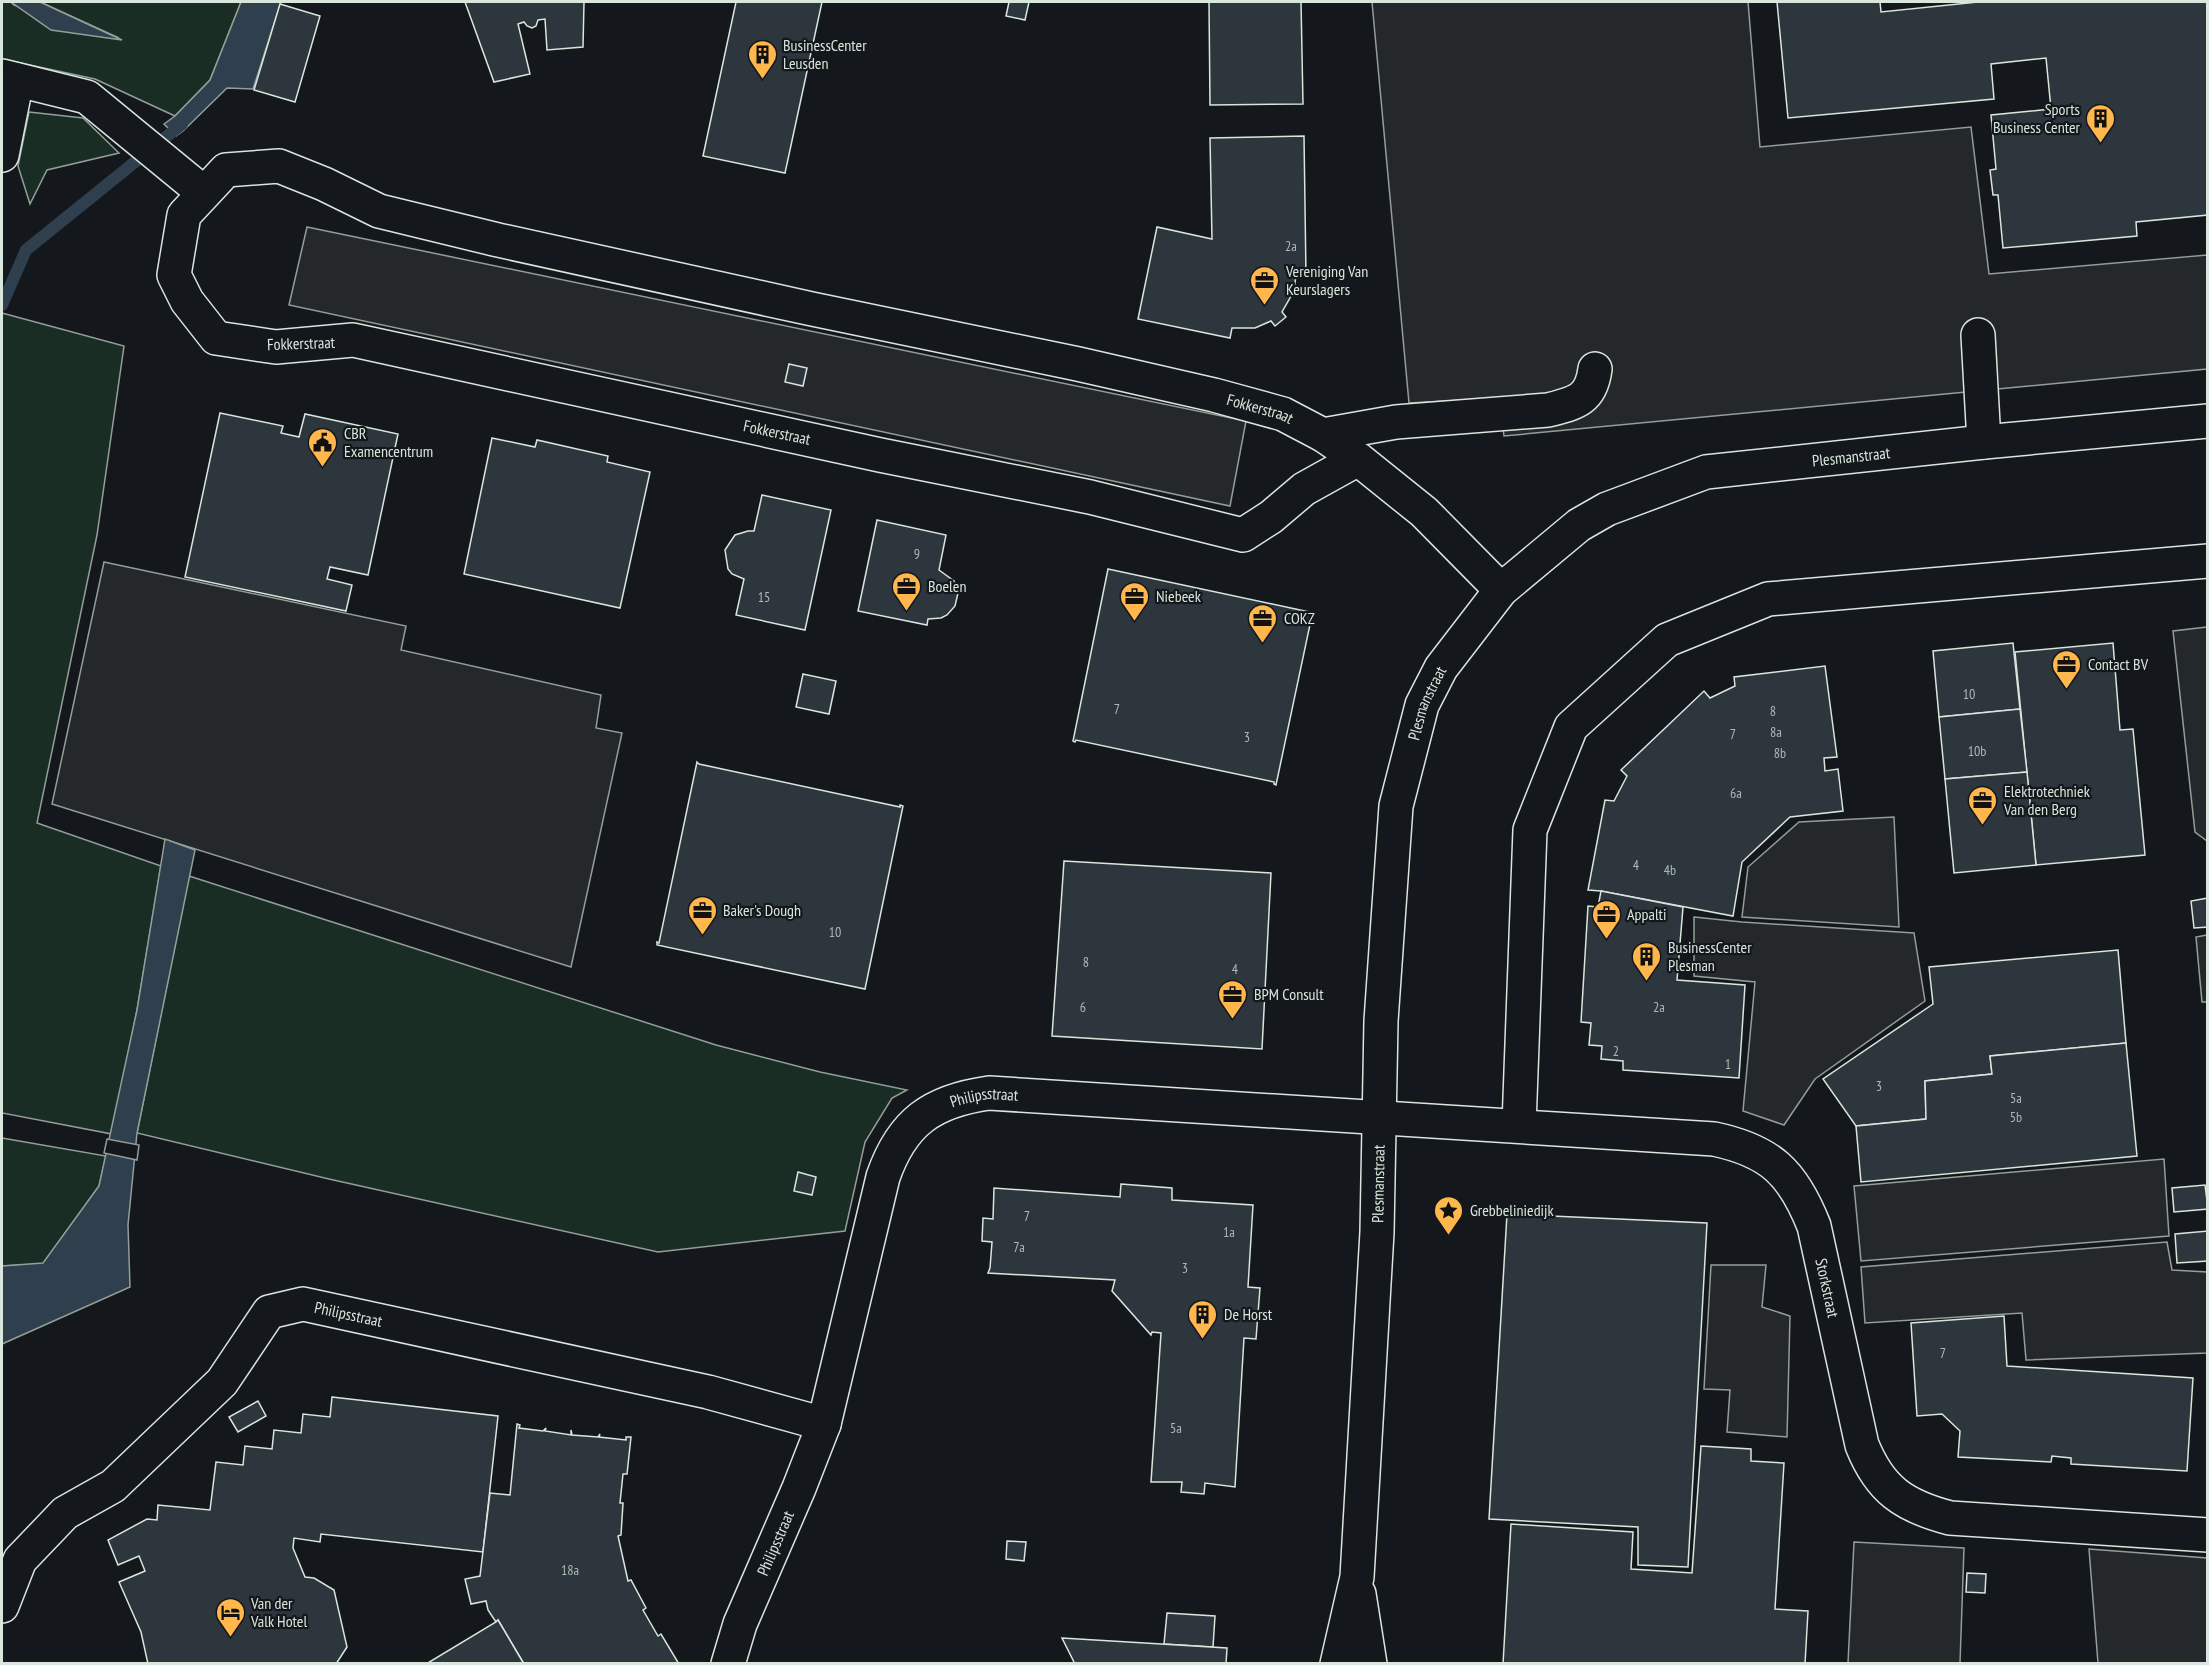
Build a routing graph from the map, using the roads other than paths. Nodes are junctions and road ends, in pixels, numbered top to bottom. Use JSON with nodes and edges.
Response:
{"nodes":[{"id":1,"x":9,"y":78,"type":"edge"},
{"id":2,"x":2,"y":155,"type":"edge"},
{"id":3,"x":204,"y":193,"type":"junction"},
{"id":4,"x":1978,"y":334,"type":"dead end"},
{"id":5,"x":1595,"y":369,"type":"dead end"},
{"id":6,"x":2208,"y":421,"type":"edge"},
{"id":7,"x":1323,"y":435,"type":"junction"},
{"id":8,"x":1984,"y":442,"type":"junction"},
{"id":9,"x":1358,"y":459,"type":"junction"},
{"id":10,"x":2208,"y":561,"type":"edge"},
{"id":11,"x":1501,"y":590,"type":"junction"},
{"id":12,"x":1379,"y":1118,"type":"junction"},
{"id":13,"x":1519,"y":1125,"type":"junction"},
{"id":14,"x":824,"y":1424,"type":"junction"},
{"id":15,"x":2208,"y":1534,"type":"edge"},
{"id":16,"x":1357,"y":1577,"type":"junction"},
{"id":17,"x":2,"y":1606,"type":"edge"},
{"id":18,"x":728,"y":1664,"type":"edge"},
{"id":19,"x":1337,"y":1664,"type":"edge"},
{"id":20,"x":1370,"y":1664,"type":"edge"}],
"edges":[{"from":1,"to":2,"type":"street"},
{"from":1,"to":3,"type":"street"},
{"from":3,"to":7,"type":"street","name":"Fokkerstraat"},
{"from":3,"to":9,"type":"street","name":"Fokkerstraat"},
{"from":4,"to":8,"type":"street"},
{"from":5,"to":7,"type":"street"},
{"from":6,"to":8,"type":"street","name":"Plesmanstraat"},
{"from":7,"to":9,"type":"street","name":"Fokkerstraat"},
{"from":8,"to":11,"type":"street","name":"Plesmanstraat"},
{"from":9,"to":11,"type":"street","name":"Fokkerstraat"},
{"from":10,"to":13,"type":"street"},
{"from":11,"to":12,"type":"street","name":"Plesmanstraat"},
{"from":12,"to":13,"type":"street","name":"Storkstraat"},
{"from":12,"to":14,"type":"street","name":"Philipsstraat"},
{"from":12,"to":16,"type":"street","name":"Plesmanstraat"},
{"from":13,"to":15,"type":"street","name":"Storkstraat"},
{"from":14,"to":17,"type":"street","name":"Philipsstraat"},
{"from":14,"to":18,"type":"street","name":"Philipsstraat"},
{"from":16,"to":19,"type":"street","name":"Plesmanstraat"},
{"from":16,"to":20,"type":"street","name":"Plesmanstraat"}]}
